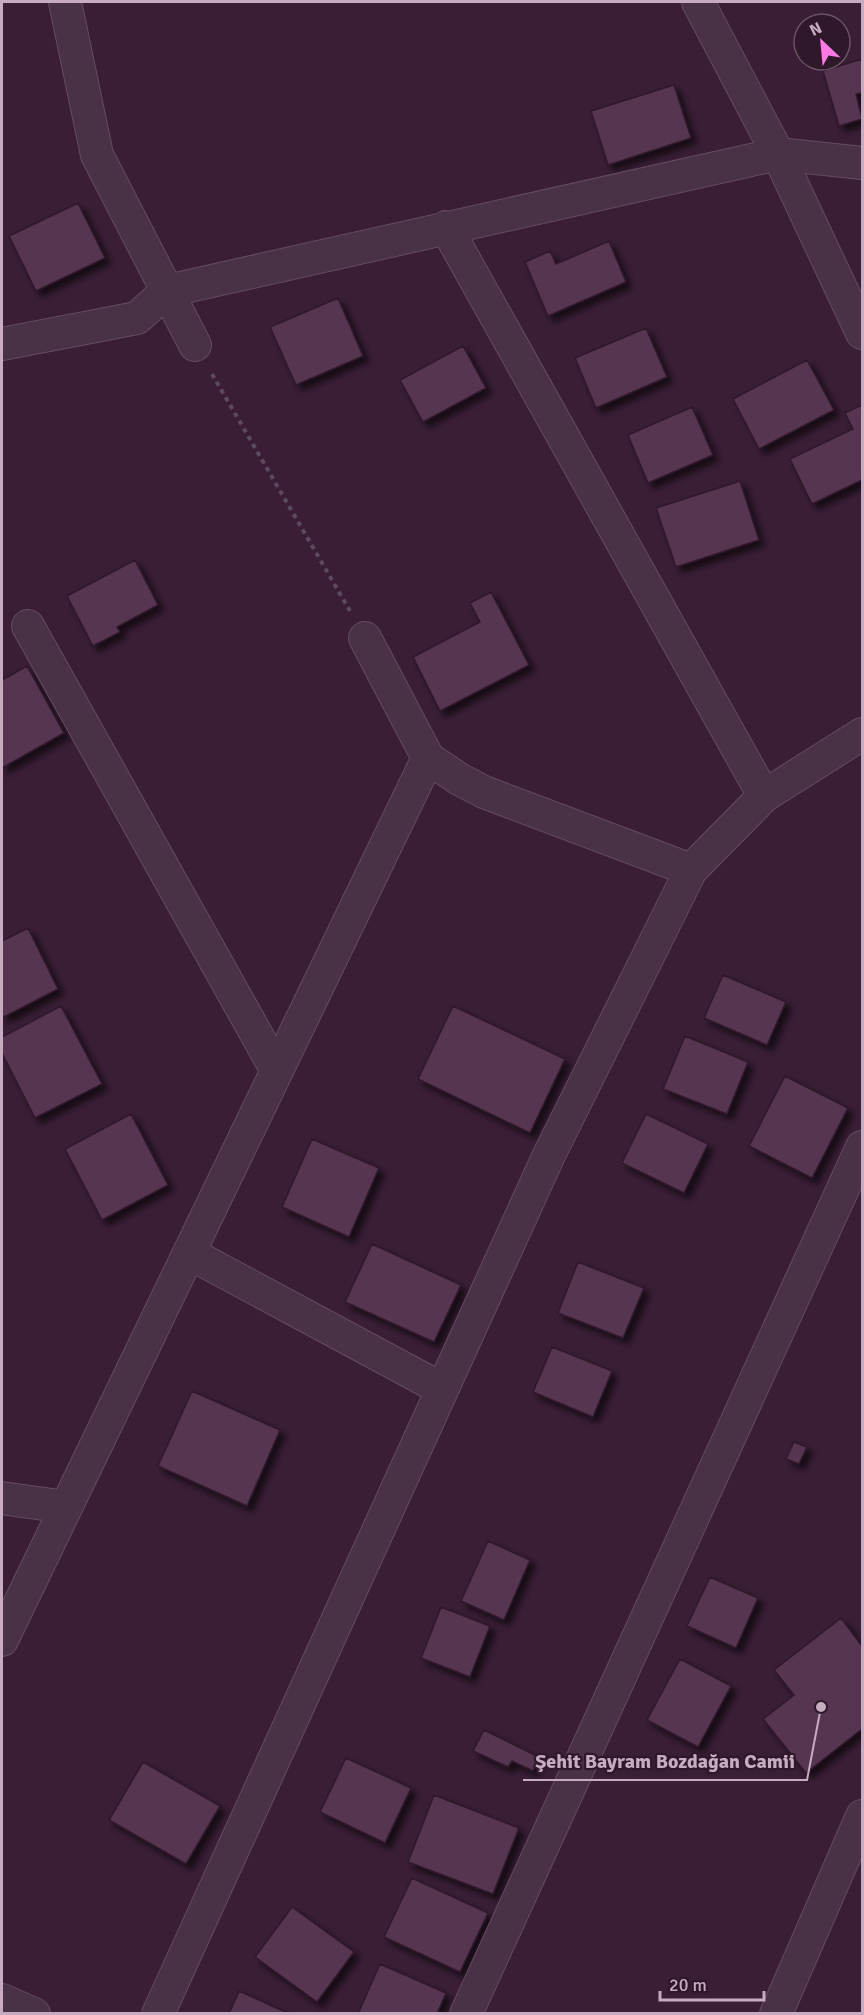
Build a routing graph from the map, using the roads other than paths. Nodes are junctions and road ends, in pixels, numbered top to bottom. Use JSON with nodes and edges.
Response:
{"nodes":[{"id":1,"x":65,"y":2,"type":"edge"},
{"id":2,"x":698,"y":2,"type":"edge"},
{"id":3,"x":778,"y":154,"type":"junction"},
{"id":4,"x":862,"y":163,"type":"edge"},
{"id":5,"x":446,"y":227,"type":"junction"},
{"id":6,"x":167,"y":291,"type":"junction"},
{"id":7,"x":862,"y":333,"type":"edge"},
{"id":8,"x":2,"y":344,"type":"edge"},
{"id":9,"x":195,"y":345,"type":"road end"},
{"id":10,"x":28,"y":626,"type":"dead end"},
{"id":11,"x":365,"y":638,"type":"road end"},
{"id":12,"x":862,"y":734,"type":"edge"},
{"id":13,"x":428,"y":758,"type":"junction"},
{"id":14,"x":764,"y":796,"type":"junction"},
{"id":15,"x":692,"y":870,"type":"junction"},
{"id":16,"x":277,"y":1071,"type":"junction"},
{"id":17,"x":862,"y":1147,"type":"edge"},
{"id":18,"x":189,"y":1253,"type":"junction"},
{"id":19,"x":442,"y":1389,"type":"junction"},
{"id":20,"x":2,"y":1498,"type":"edge"},
{"id":21,"x":66,"y":1507,"type":"junction"},
{"id":22,"x":2,"y":1640,"type":"edge"},
{"id":23,"x":862,"y":1816,"type":"edge"},
{"id":24,"x":2,"y":2000,"type":"edge"},
{"id":25,"x":34,"y":2013,"type":"edge"},
{"id":26,"x":158,"y":2013,"type":"edge"},
{"id":27,"x":466,"y":2013,"type":"edge"},
{"id":28,"x":776,"y":2013,"type":"edge"}],
"edges":[{"from":1,"to":6,"type":"street"},
{"from":2,"to":3,"type":"street"},
{"from":3,"to":4,"type":"street"},
{"from":3,"to":5,"type":"street"},
{"from":3,"to":7,"type":"street"},
{"from":5,"to":6,"type":"street"},
{"from":5,"to":14,"type":"street"},
{"from":6,"to":8,"type":"street"},
{"from":6,"to":9,"type":"street"},
{"from":10,"to":16,"type":"street"},
{"from":11,"to":13,"type":"street"},
{"from":12,"to":14,"type":"street"},
{"from":13,"to":15,"type":"street"},
{"from":13,"to":16,"type":"street"},
{"from":14,"to":15,"type":"street"},
{"from":15,"to":19,"type":"street"},
{"from":16,"to":18,"type":"street"},
{"from":17,"to":27,"type":"street"},
{"from":18,"to":19,"type":"street"},
{"from":18,"to":21,"type":"street"},
{"from":19,"to":26,"type":"street"},
{"from":20,"to":21,"type":"street"},
{"from":21,"to":22,"type":"street"},
{"from":23,"to":28,"type":"street"},
{"from":24,"to":25,"type":"street"}]}
